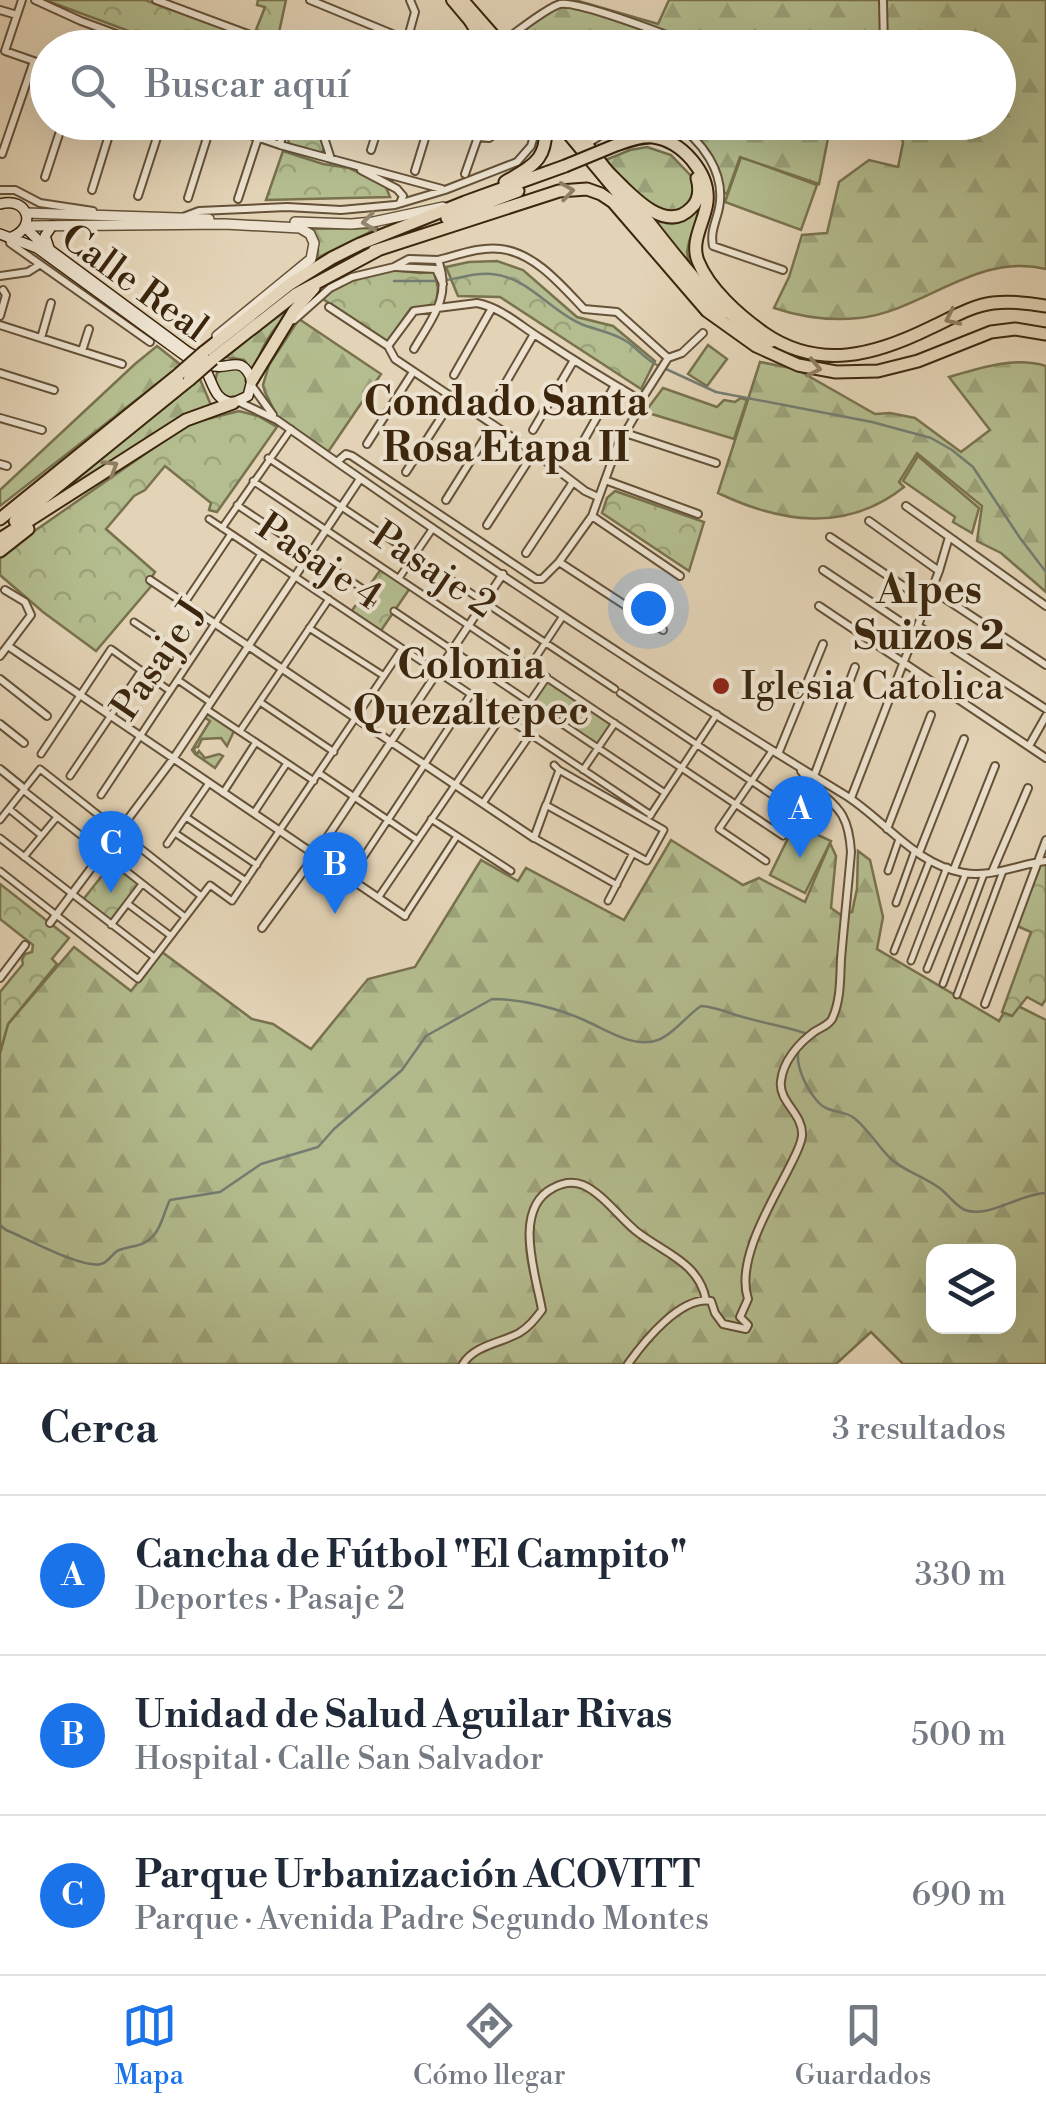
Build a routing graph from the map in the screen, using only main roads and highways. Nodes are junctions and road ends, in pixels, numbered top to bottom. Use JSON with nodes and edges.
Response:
{"nodes":[{"id":1,"x":452,"y":0,"type":"edge"},
{"id":2,"x":462,"y":0,"type":"edge"},
{"id":3,"x":471,"y":22,"type":"joint"},
{"id":4,"x":480,"y":30,"type":"edge"},
{"id":5,"x":485,"y":30,"type":"edge"},
{"id":6,"x":545,"y":140,"type":"edge"},
{"id":7,"x":573,"y":140,"type":"edge"},
{"id":8,"x":585,"y":140,"type":"edge"},
{"id":9,"x":632,"y":140,"type":"edge"},
{"id":10,"x":662,"y":140,"type":"edge"},
{"id":11,"x":617,"y":148,"type":"junction"},
{"id":12,"x":567,"y":168,"type":"junction"},
{"id":13,"x":606,"y":170,"type":"junction"},
{"id":14,"x":480,"y":196,"type":"junction"},
{"id":15,"x":374,"y":251,"type":"junction"},
{"id":16,"x":335,"y":271,"type":"junction"},
{"id":17,"x":1046,"y":306,"type":"edge"},
{"id":18,"x":728,"y":325,"type":"junction"},
{"id":19,"x":1046,"y":334,"type":"edge"},
{"id":20,"x":796,"y":350,"type":"junction"},
{"id":21,"x":212,"y":357,"type":"junction"},
{"id":22,"x":184,"y":377,"type":"junction"},
{"id":23,"x":252,"y":383,"type":"road end"},
{"id":24,"x":236,"y":403,"type":"road end"},
{"id":25,"x":66,"y":496,"type":"junction"},
{"id":26,"x":0,"y":519,"type":"edge"},
{"id":27,"x":0,"y":536,"type":"edge"},
{"id":28,"x":0,"y":551,"type":"edge"}],
"edges":[{"from":1,"to":3,"type":"main road"},
{"from":2,"to":5,"type":"main road"},
{"from":3,"to":4,"type":"highway"},
{"from":6,"to":14,"type":"highway"},
{"from":7,"to":18,"type":"main road"},
{"from":8,"to":13,"type":"main road"},
{"from":9,"to":11,"type":"highway"},
{"from":10,"to":20,"type":"highway"},
{"from":11,"to":12,"type":"highway","bridge":true},
{"from":11,"to":13,"type":"highway"},
{"from":12,"to":14,"type":"highway"},
{"from":12,"to":15,"type":"highway"},
{"from":13,"to":20,"type":"main road"},
{"from":14,"to":21,"type":"highway"},
{"from":15,"to":16,"type":"highway"},
{"from":15,"to":18,"type":"highway","one_way":true},
{"from":16,"to":21,"type":"highway"},
{"from":16,"to":23,"type":"highway"},
{"from":17,"to":20,"type":"highway","one_way":true},
{"from":18,"to":19,"type":"highway","one_way":true},
{"from":21,"to":22,"type":"highway","bridge":true},
{"from":22,"to":26,"type":"highway"},
{"from":22,"to":27,"type":"highway"},
{"from":25,"to":24,"type":"highway","one_way":true},
{"from":25,"to":27,"type":"highway"},
{"from":25,"to":28,"type":"highway"}]}
